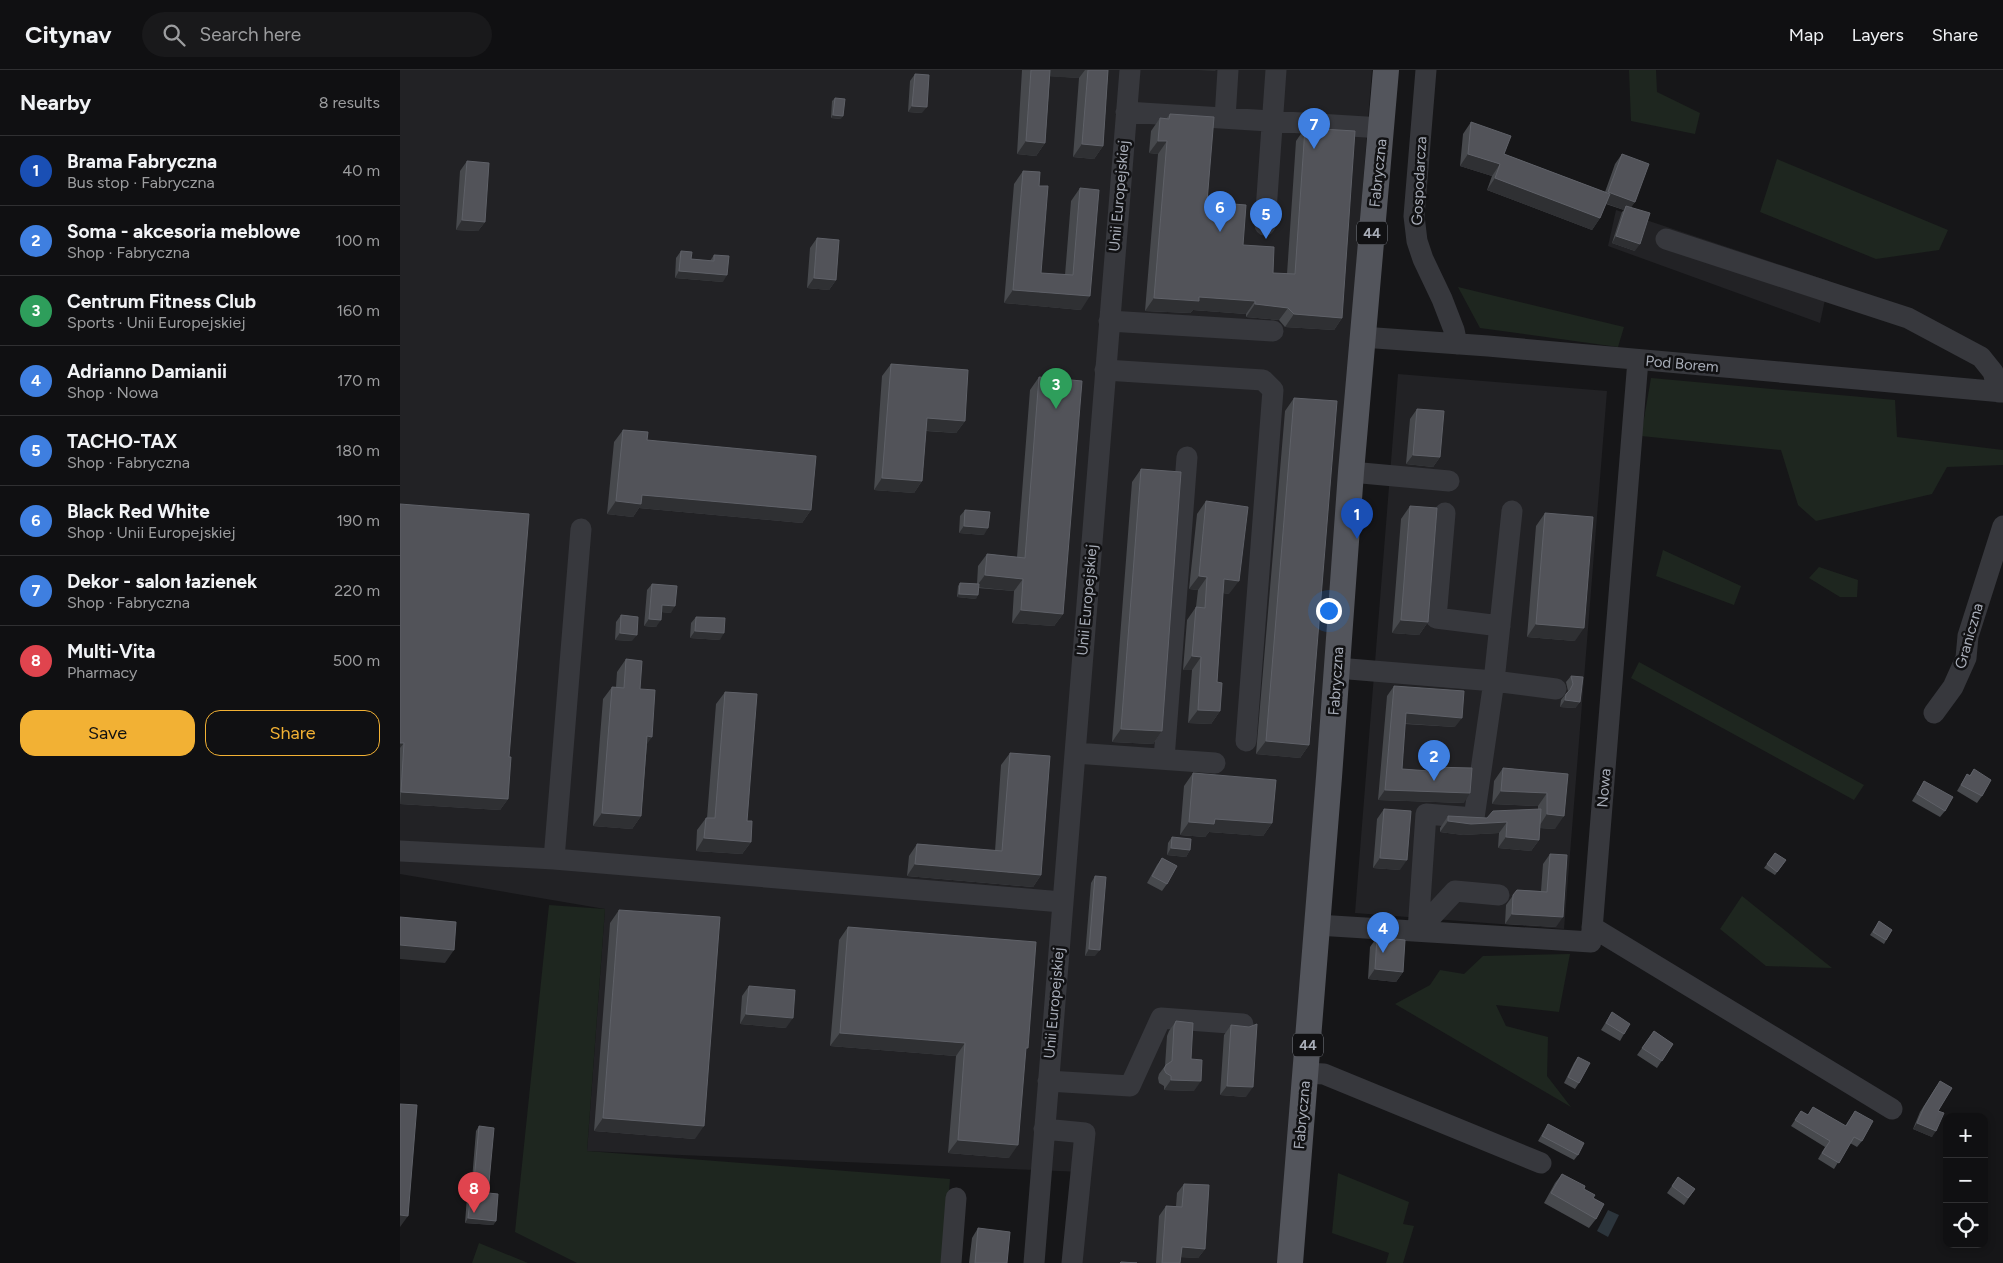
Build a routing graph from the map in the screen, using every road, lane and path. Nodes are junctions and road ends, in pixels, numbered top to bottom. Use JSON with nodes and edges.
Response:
{"nodes":[{"id":1,"x":1130,"y":70,"type":"edge"},
{"id":2,"x":1228,"y":70,"type":"edge"},
{"id":3,"x":1276,"y":70,"type":"edge"},
{"id":4,"x":1386,"y":70,"type":"edge"},
{"id":5,"x":1426,"y":70,"type":"edge"},
{"id":6,"x":1126,"y":112,"type":"junction"},
{"id":7,"x":1225,"y":118,"type":"junction"},
{"id":8,"x":1272,"y":121,"type":"junction"},
{"id":9,"x":1382,"y":128,"type":"junction"},
{"id":10,"x":1265,"y":225,"type":"dead end"},
{"id":11,"x":1666,"y":239,"type":"dead end"},
{"id":12,"x":1109,"y":321,"type":"junction"},
{"id":13,"x":1272,"y":331,"type":"dead end"},
{"id":14,"x":1362,"y":337,"type":"junction"},
{"id":15,"x":1457,"y":344,"type":"junction"},
{"id":16,"x":1638,"y":360,"type":"junction"},
{"id":17,"x":1105,"y":370,"type":"junction"},
{"id":18,"x":2001,"y":392,"type":"edge"},
{"id":19,"x":1187,"y":457,"type":"dead end"},
{"id":20,"x":1350,"y":472,"type":"junction"},
{"id":21,"x":1449,"y":481,"type":"dead end"},
{"id":22,"x":1512,"y":511,"type":"dead end"},
{"id":23,"x":1445,"y":513,"type":"dead end"},
{"id":24,"x":2003,"y":526,"type":"edge"},
{"id":25,"x":581,"y":529,"type":"dead end"},
{"id":26,"x":1500,"y":626,"type":"junction"},
{"id":27,"x":1337,"y":668,"type":"junction"},
{"id":28,"x":1494,"y":681,"type":"junction"},
{"id":29,"x":1556,"y":689,"type":"dead end"},
{"id":30,"x":1934,"y":713,"type":"dead end"},
{"id":31,"x":1246,"y":741,"type":"dead end"},
{"id":32,"x":1074,"y":753,"type":"junction"},
{"id":33,"x":1164,"y":759,"type":"junction"},
{"id":34,"x":1215,"y":763,"type":"dead end"},
{"id":35,"x":400,"y":851,"type":"edge"},
{"id":36,"x":554,"y":859,"type":"junction"},
{"id":37,"x":1499,"y":895,"type":"dead end"},
{"id":38,"x":1062,"y":902,"type":"junction"},
{"id":39,"x":1317,"y":926,"type":"junction"},
{"id":40,"x":1592,"y":927,"type":"junction"},
{"id":41,"x":1418,"y":931,"type":"junction"},
{"id":42,"x":1242,"y":1024,"type":"edge"},
{"id":43,"x":1306,"y":1073,"type":"junction"},
{"id":44,"x":1048,"y":1081,"type":"junction"},
{"id":45,"x":1892,"y":1109,"type":"dead end"},
{"id":46,"x":1044,"y":1130,"type":"junction"},
{"id":47,"x":1541,"y":1163,"type":"dead end"},
{"id":48,"x":956,"y":1198,"type":"dead end"},
{"id":49,"x":951,"y":1263,"type":"edge"},
{"id":50,"x":1034,"y":1263,"type":"edge"},
{"id":51,"x":1072,"y":1263,"type":"edge"},
{"id":52,"x":1290,"y":1263,"type":"edge"}],
"edges":[{"from":1,"to":6,"type":"street","name":"Unii Europejskiej"},
{"from":2,"to":7,"type":"street"},
{"from":3,"to":8,"type":"street"},
{"from":4,"to":9,"type":"main road","name":"Fabryczna","number":"44"},
{"from":5,"to":15,"type":"street","name":"Gospodarcza"},
{"from":6,"to":7,"type":"street"},
{"from":6,"to":12,"type":"street","name":"Unii Europejskiej"},
{"from":7,"to":8,"type":"street"},
{"from":8,"to":9,"type":"street"},
{"from":8,"to":10,"type":"street"},
{"from":9,"to":14,"type":"main road","name":"Fabryczna","number":"44"},
{"from":11,"to":18,"type":"street"},
{"from":12,"to":13,"type":"street"},
{"from":12,"to":17,"type":"street","name":"Unii Europejskiej"},
{"from":14,"to":15,"type":"street","name":"Pod Borem"},
{"from":14,"to":20,"type":"main road","name":"Fabryczna","number":"44"},
{"from":15,"to":16,"type":"street","name":"Pod Borem"},
{"from":16,"to":18,"type":"street","name":"Pod Borem"},
{"from":16,"to":40,"type":"street","name":"Nowa"},
{"from":17,"to":31,"type":"street"},
{"from":17,"to":32,"type":"street","name":"Unii Europejskiej"},
{"from":19,"to":33,"type":"street"},
{"from":20,"to":21,"type":"street"},
{"from":20,"to":27,"type":"main road","name":"Fabryczna","number":"44"},
{"from":22,"to":26,"type":"street"},
{"from":23,"to":26,"type":"street"},
{"from":24,"to":30,"type":"street","name":"Graniczna"},
{"from":25,"to":36,"type":"street"},
{"from":26,"to":28,"type":"street"},
{"from":27,"to":28,"type":"street"},
{"from":27,"to":39,"type":"main road","name":"Fabryczna","number":"44"},
{"from":28,"to":29,"type":"street"},
{"from":28,"to":41,"type":"street"},
{"from":32,"to":33,"type":"street"},
{"from":32,"to":38,"type":"street","name":"Unii Europejskiej"},
{"from":33,"to":34,"type":"street"},
{"from":35,"to":36,"type":"street"},
{"from":36,"to":38,"type":"street"},
{"from":37,"to":41,"type":"street"},
{"from":38,"to":44,"type":"street","name":"Unii Europejskiej"},
{"from":39,"to":41,"type":"street"},
{"from":39,"to":43,"type":"main road","name":"Fabryczna","number":"44"},
{"from":40,"to":41,"type":"street"},
{"from":40,"to":45,"type":"street"},
{"from":42,"to":44,"type":"street"},
{"from":43,"to":47,"type":"street"},
{"from":43,"to":52,"type":"main road","name":"Fabryczna","number":"44"},
{"from":44,"to":46,"type":"street","name":"Unii Europejskiej"},
{"from":46,"to":50,"type":"street","name":"Unii Europejskiej"},
{"from":46,"to":51,"type":"street"},
{"from":48,"to":49,"type":"street"}]}
